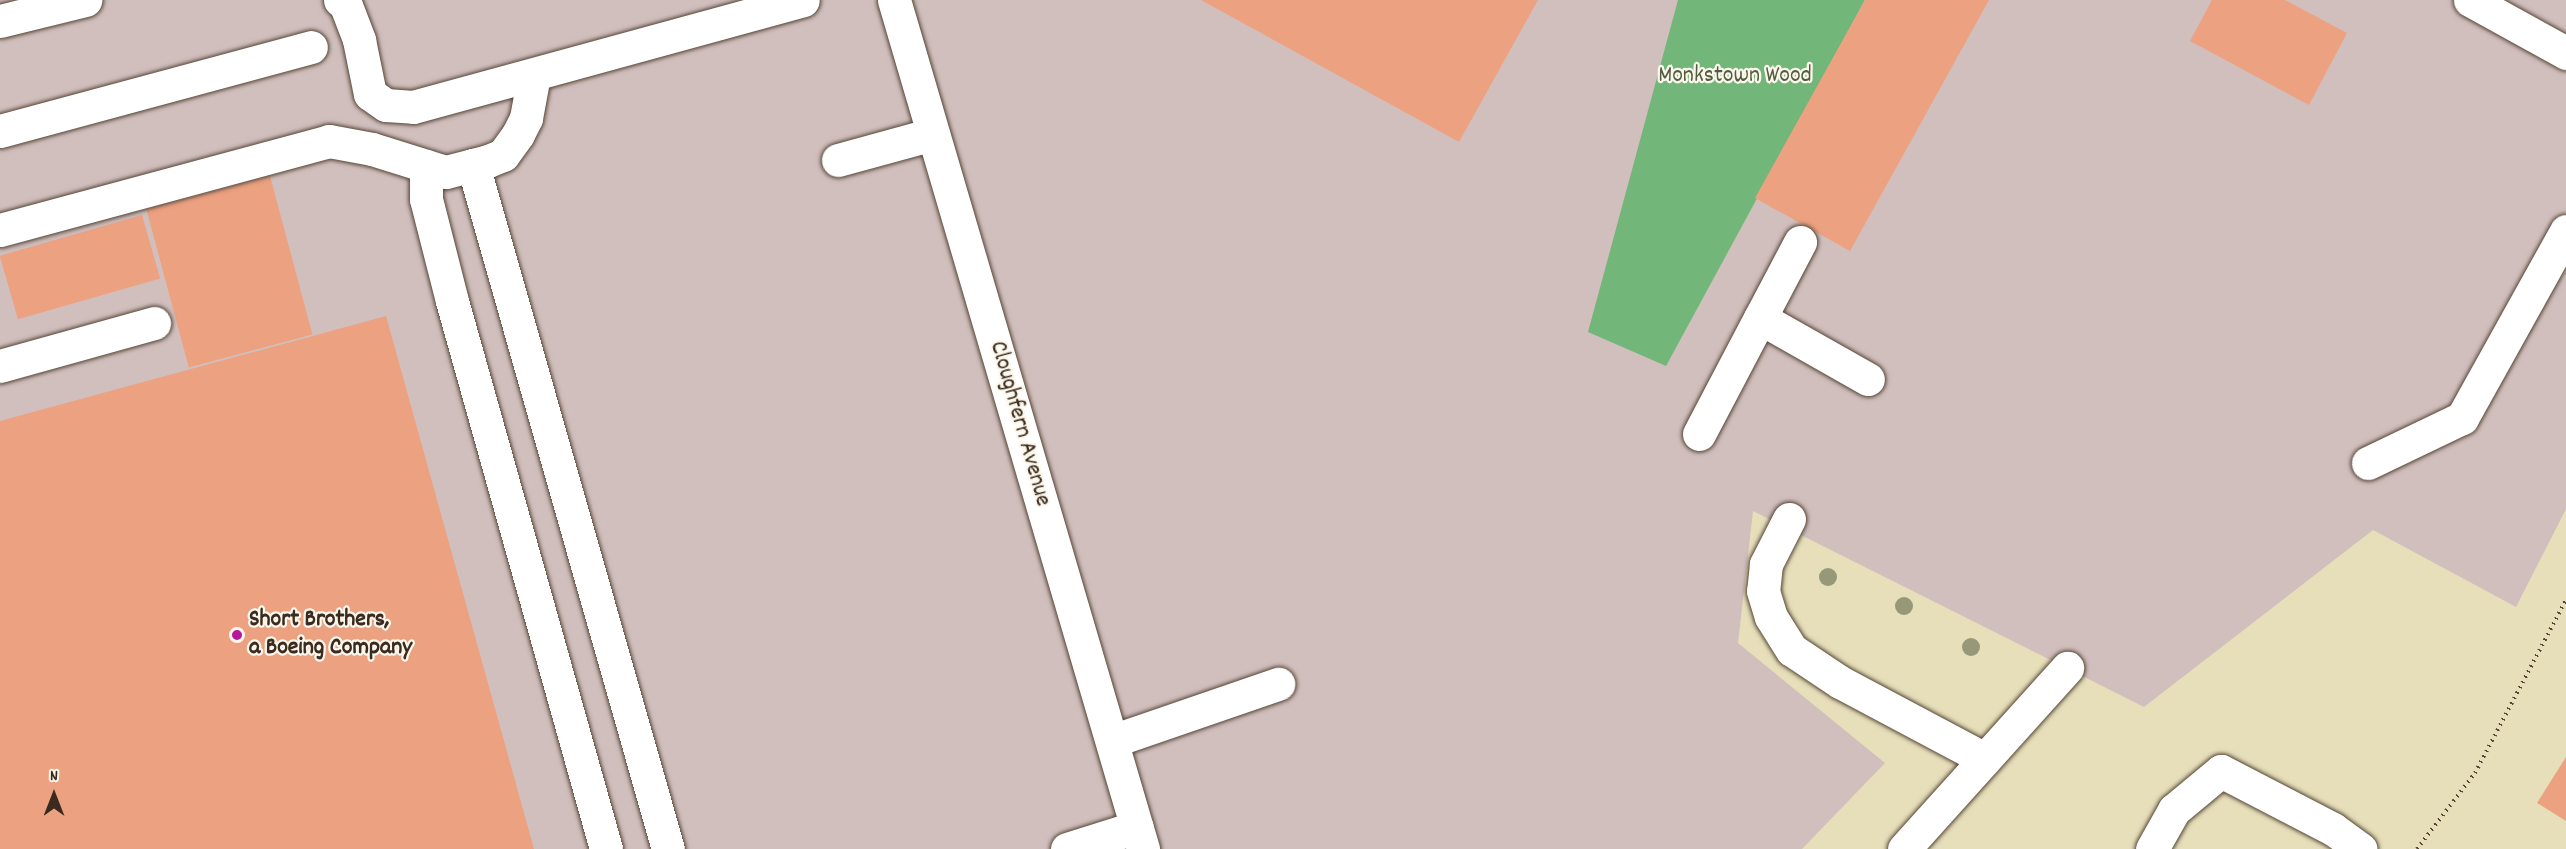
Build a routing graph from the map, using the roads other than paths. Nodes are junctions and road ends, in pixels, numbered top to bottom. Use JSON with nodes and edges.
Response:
{"nodes":[{"id":1,"x":85,"y":0,"type":"edge"},
{"id":2,"x":340,"y":0,"type":"edge"},
{"id":3,"x":803,"y":0,"type":"edge"},
{"id":4,"x":894,"y":0,"type":"edge"},
{"id":5,"x":2470,"y":0,"type":"edge"},
{"id":6,"x":0,"y":21,"type":"edge"},
{"id":7,"x":311,"y":47,"type":"dead end"},
{"id":8,"x":2566,"y":53,"type":"edge"},
{"id":9,"x":534,"y":75,"type":"junction"},
{"id":10,"x":0,"y":131,"type":"edge"},
{"id":11,"x":933,"y":134,"type":"junction"},
{"id":12,"x":838,"y":160,"type":"dead end"},
{"id":13,"x":473,"y":165,"type":"junction"},
{"id":14,"x":426,"y":166,"type":"junction"},
{"id":15,"x":0,"y":230,"type":"edge"},
{"id":16,"x":2566,"y":231,"type":"edge"},
{"id":17,"x":1800,"y":242,"type":"dead end"},
{"id":18,"x":1760,"y":318,"type":"junction"},
{"id":19,"x":154,"y":322,"type":"dead end"},
{"id":20,"x":0,"y":366,"type":"edge"},
{"id":21,"x":1868,"y":379,"type":"dead end"},
{"id":22,"x":1699,"y":434,"type":"dead end"},
{"id":23,"x":2367,"y":463,"type":"dead end"},
{"id":24,"x":1789,"y":519,"type":"dead end"},
{"id":25,"x":2067,"y":668,"type":"dead end"},
{"id":26,"x":1278,"y":684,"type":"dead end"},
{"id":27,"x":1112,"y":741,"type":"junction"},
{"id":28,"x":1985,"y":759,"type":"junction"},
{"id":29,"x":1140,"y":838,"type":"edge"},
{"id":30,"x":606,"y":849,"type":"edge"},
{"id":31,"x":669,"y":849,"type":"edge"},
{"id":32,"x":1067,"y":849,"type":"edge"},
{"id":33,"x":1904,"y":849,"type":"edge"},
{"id":34,"x":2152,"y":849,"type":"edge"},
{"id":35,"x":2361,"y":849,"type":"edge"}],
"edges":[{"from":1,"to":6,"type":"street"},
{"from":2,"to":9,"type":"street"},
{"from":3,"to":9,"type":"street"},
{"from":4,"to":11,"type":"street","name":"Cloughfern Avenue"},
{"from":5,"to":8,"type":"street"},
{"from":7,"to":10,"type":"street"},
{"from":9,"to":13,"type":"street"},
{"from":11,"to":12,"type":"street"},
{"from":11,"to":27,"type":"street","name":"Cloughfern Avenue"},
{"from":13,"to":14,"type":"street"},
{"from":13,"to":31,"type":"street"},
{"from":14,"to":15,"type":"street"},
{"from":14,"to":30,"type":"street"},
{"from":16,"to":23,"type":"street"},
{"from":17,"to":18,"type":"street"},
{"from":18,"to":21,"type":"street"},
{"from":18,"to":22,"type":"street"},
{"from":19,"to":20,"type":"street"},
{"from":24,"to":28,"type":"street"},
{"from":25,"to":28,"type":"street"},
{"from":26,"to":27,"type":"street"},
{"from":27,"to":29,"type":"street","name":"Cloughfern Avenue"},
{"from":28,"to":33,"type":"street"},
{"from":29,"to":32,"type":"street"},
{"from":34,"to":35,"type":"street"}]}
